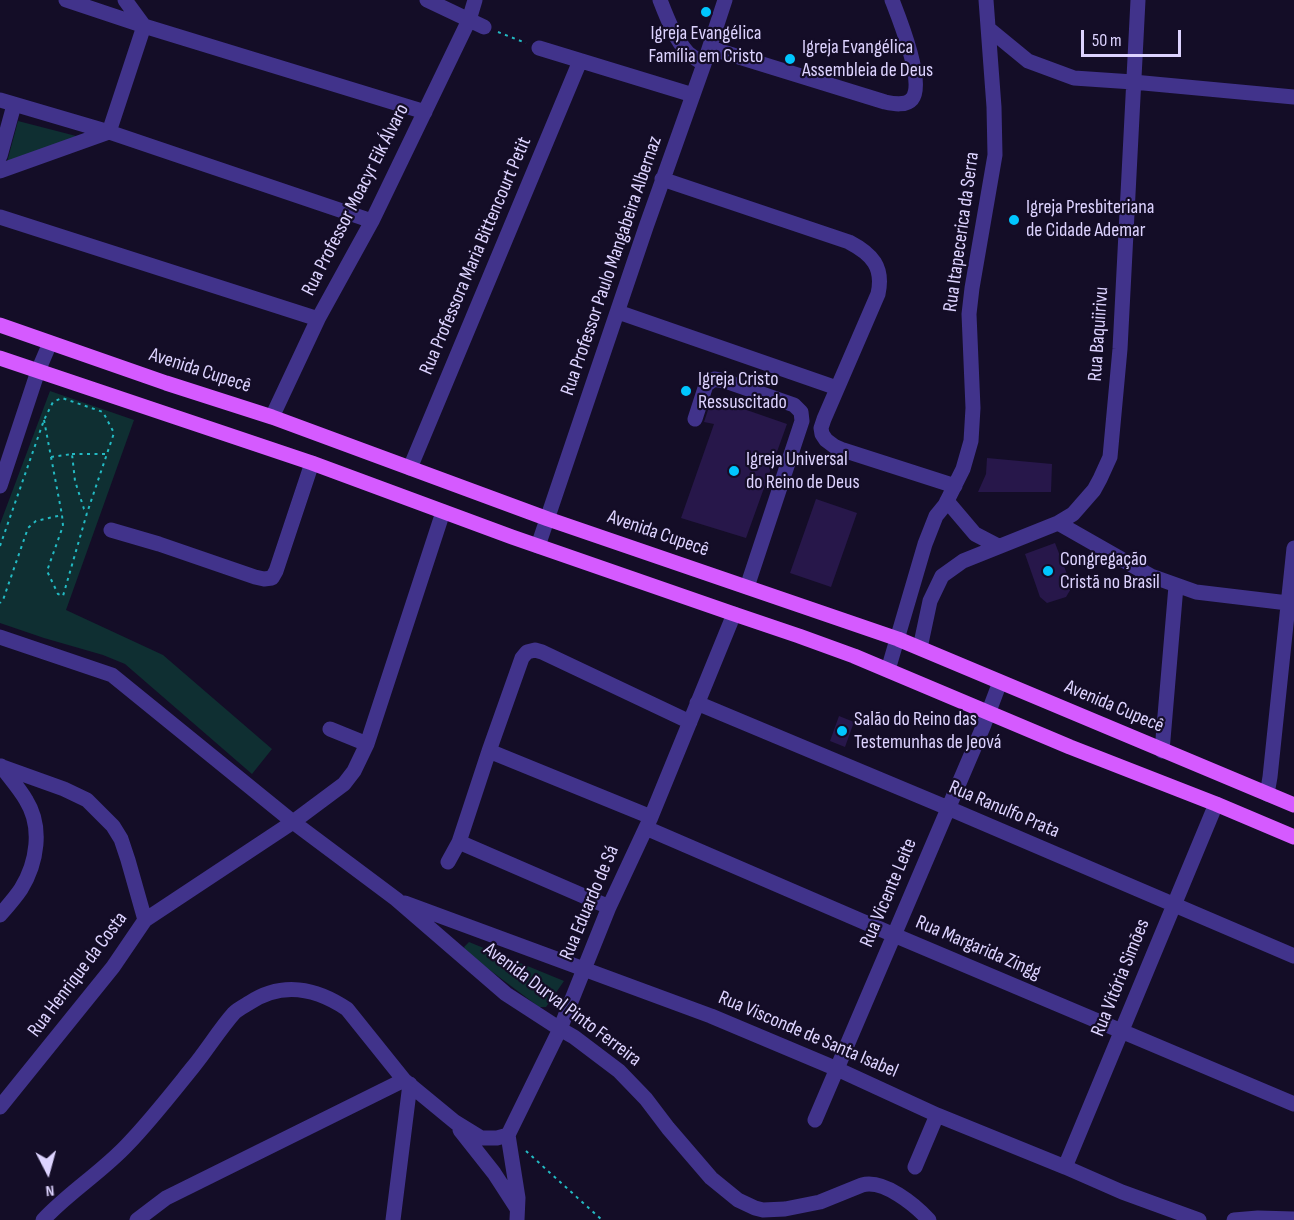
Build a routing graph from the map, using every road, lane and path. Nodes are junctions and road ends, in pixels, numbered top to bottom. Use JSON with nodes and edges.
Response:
{"nodes":[{"id":1,"x":66,"y":0,"type":"edge"},
{"id":2,"x":124,"y":0,"type":"edge"},
{"id":3,"x":427,"y":0,"type":"edge"},
{"id":4,"x":660,"y":0,"type":"edge"},
{"id":5,"x":726,"y":0,"type":"edge"},
{"id":6,"x":892,"y":0,"type":"edge"},
{"id":7,"x":986,"y":0,"type":"edge"},
{"id":8,"x":1138,"y":0,"type":"edge"},
{"id":9,"x":471,"y":7,"type":"edge"},
{"id":10,"x":144,"y":26,"type":"junction"},
{"id":11,"x":484,"y":27,"type":"joint"},
{"id":12,"x":989,"y":29,"type":"junction"},
{"id":13,"x":539,"y":48,"type":"joint"},
{"id":14,"x":710,"y":48,"type":"junction"},
{"id":15,"x":580,"y":61,"type":"junction"},
{"id":16,"x":704,"y":64,"type":"junction"},
{"id":17,"x":1133,"y":82,"type":"junction"},
{"id":18,"x":693,"y":95,"type":"junction"},
{"id":19,"x":1294,"y":97,"type":"edge"},
{"id":20,"x":7,"y":102,"type":"edge"},
{"id":21,"x":425,"y":112,"type":"junction"},
{"id":22,"x":108,"y":132,"type":"junction"},
{"id":23,"x":0,"y":156,"type":"edge"},
{"id":24,"x":0,"y":171,"type":"edge"},
{"id":25,"x":662,"y":179,"type":"junction"},
{"id":26,"x":0,"y":217,"type":"edge"},
{"id":27,"x":372,"y":220,"type":"junction"},
{"id":28,"x":618,"y":312,"type":"junction"},
{"id":29,"x":318,"y":319,"type":"junction"},
{"id":30,"x":0,"y":325,"type":"edge"},
{"id":31,"x":50,"y":343,"type":"junction"},
{"id":32,"x":0,"y":358,"type":"edge"},
{"id":33,"x":38,"y":371,"type":"junction"},
{"id":34,"x":837,"y":388,"type":"junction"},
{"id":35,"x":272,"y":417,"type":"junction"},
{"id":36,"x":695,"y":419,"type":"dead end"},
{"id":37,"x":44,"y":420,"type":"junction"},
{"id":38,"x":72,"y":454,"type":"junction"},
{"id":39,"x":107,"y":454,"type":"junction"},
{"id":40,"x":51,"y":457,"type":"junction"},
{"id":41,"x":312,"y":463,"type":"junction"},
{"id":42,"x":410,"y":468,"type":"junction"},
{"id":43,"x":0,"y":486,"type":"edge"},
{"id":44,"x":955,"y":486,"type":"junction"},
{"id":45,"x":947,"y":501,"type":"junction"},
{"id":46,"x":443,"y":512,"type":"junction"},
{"id":47,"x":87,"y":513,"type":"junction"},
{"id":48,"x":62,"y":515,"type":"junction"},
{"id":49,"x":548,"y":519,"type":"junction"},
{"id":50,"x":1058,"y":523,"type":"junction"},
{"id":51,"x":111,"y":530,"type":"dead end"},
{"id":52,"x":975,"y":534,"type":"junction"},
{"id":53,"x":0,"y":546,"type":"edge"},
{"id":54,"x":538,"y":546,"type":"junction"},
{"id":55,"x":998,"y":546,"type":"junction"},
{"id":56,"x":1294,"y":548,"type":"edge"},
{"id":57,"x":963,"y":561,"type":"junction"},
{"id":58,"x":919,"y":563,"type":"junction"},
{"id":59,"x":942,"y":576,"type":"junction"},
{"id":60,"x":747,"y":586,"type":"junction"},
{"id":61,"x":1176,"y":586,"type":"junction"},
{"id":62,"x":0,"y":603,"type":"edge"},
{"id":63,"x":1288,"y":603,"type":"junction"},
{"id":64,"x":734,"y":615,"type":"junction"},
{"id":65,"x":0,"y":637,"type":"edge"},
{"id":66,"x":898,"y":639,"type":"junction"},
{"id":67,"x":920,"y":648,"type":"junction"},
{"id":68,"x":888,"y":670,"type":"junction"},
{"id":69,"x":1000,"y":681,"type":"junction"},
{"id":70,"x":697,"y":703,"type":"junction"},
{"id":71,"x":987,"y":713,"type":"junction"},
{"id":72,"x":690,"y":722,"type":"junction"},
{"id":73,"x":330,"y":729,"type":"dead end"},
{"id":74,"x":367,"y":744,"type":"junction"},
{"id":75,"x":489,"y":750,"type":"junction"},
{"id":76,"x":1162,"y":751,"type":"junction"},
{"id":77,"x":0,"y":766,"type":"edge"},
{"id":78,"x":1267,"y":794,"type":"junction"},
{"id":79,"x":1216,"y":804,"type":"junction"},
{"id":80,"x":1294,"y":805,"type":"edge"},
{"id":81,"x":948,"y":808,"type":"junction"},
{"id":82,"x":292,"y":822,"type":"junction"},
{"id":83,"x":648,"y":822,"type":"junction"},
{"id":84,"x":1294,"y":837,"type":"edge"},
{"id":85,"x":459,"y":842,"type":"junction"},
{"id":86,"x":448,"y":862,"type":"dead end"},
{"id":87,"x":396,"y":899,"type":"junction"},
{"id":88,"x":1174,"y":906,"type":"junction"},
{"id":89,"x":609,"y":907,"type":"junction"},
{"id":90,"x":0,"y":915,"type":"edge"},
{"id":91,"x":145,"y":920,"type":"junction"},
{"id":92,"x":894,"y":935,"type":"junction"},
{"id":93,"x":1294,"y":956,"type":"edge"},
{"id":94,"x":584,"y":970,"type":"junction"},
{"id":95,"x":560,"y":1029,"type":"junction"},
{"id":96,"x":1122,"y":1031,"type":"junction"},
{"id":97,"x":837,"y":1069,"type":"junction"},
{"id":98,"x":407,"y":1082,"type":"junction"},
{"id":99,"x":1294,"y":1104,"type":"edge"},
{"id":100,"x":0,"y":1107,"type":"edge"},
{"id":101,"x":937,"y":1115,"type":"junction"},
{"id":102,"x":815,"y":1120,"type":"dead end"},
{"id":103,"x":454,"y":1122,"type":"junction"},
{"id":104,"x":508,"y":1135,"type":"junction"},
{"id":105,"x":525,"y":1150,"type":"dead end"},
{"id":106,"x":915,"y":1167,"type":"dead end"},
{"id":107,"x":1065,"y":1167,"type":"junction"},
{"id":108,"x":517,"y":1215,"type":"edge"},
{"id":109,"x":1294,"y":1219,"type":"edge"},
{"id":110,"x":43,"y":1220,"type":"edge"},
{"id":111,"x":137,"y":1220,"type":"edge"},
{"id":112,"x":393,"y":1220,"type":"edge"},
{"id":113,"x":602,"y":1220,"type":"edge"},
{"id":114,"x":929,"y":1220,"type":"edge"},
{"id":115,"x":1199,"y":1220,"type":"edge"},
{"id":116,"x":1234,"y":1220,"type":"edge"}],
"edges":[{"from":1,"to":10,"type":"street"},
{"from":2,"to":10,"type":"street"},
{"from":3,"to":9,"type":"street"},
{"from":4,"to":16,"type":"street"},
{"from":5,"to":14,"type":"street","name":"Rua Professor Paulo Mangabeira Albernaz"},
{"from":6,"to":14,"type":"street"},
{"from":7,"to":12,"type":"street","name":"Rua Itapecerica da Serra"},
{"from":8,"to":17,"type":"street","name":"Rua Baquiirivu"},
{"from":9,"to":11,"type":"street"},
{"from":9,"to":21,"type":"street","name":"Rua Professor Moacyr Eik Álvaro"},
{"from":10,"to":21,"type":"street"},
{"from":10,"to":22,"type":"street"},
{"from":11,"to":13,"type":"path"},
{"from":12,"to":17,"type":"street"},
{"from":12,"to":44,"type":"street","name":"Rua Itapecerica da Serra"},
{"from":13,"to":15,"type":"street"},
{"from":14,"to":16,"type":"street","name":"Rua Professor Paulo Mangabeira Albernaz"},
{"from":15,"to":18,"type":"street"},
{"from":15,"to":42,"type":"street","name":"Rua Professora Maria Bittencourt Petit"},
{"from":16,"to":18,"type":"street","name":"Rua Professor Paulo Mangabeira Albernaz"},
{"from":17,"to":19,"type":"street"},
{"from":17,"to":50,"type":"street","name":"Rua Baquiirivu"},
{"from":18,"to":25,"type":"street","name":"Rua Professor Paulo Mangabeira Albernaz"},
{"from":20,"to":22,"type":"street"},
{"from":20,"to":23,"type":"street"},
{"from":21,"to":27,"type":"street","name":"Rua Professor Moacyr Eik Álvaro"},
{"from":22,"to":24,"type":"street"},
{"from":22,"to":27,"type":"street"},
{"from":25,"to":28,"type":"street","name":"Rua Professor Paulo Mangabeira Albernaz"},
{"from":25,"to":34,"type":"street"},
{"from":26,"to":29,"type":"street"},
{"from":27,"to":29,"type":"street","name":"Rua Professor Moacyr Eik Álvaro"},
{"from":28,"to":34,"type":"street"},
{"from":28,"to":49,"type":"street","name":"Rua Professor Paulo Mangabeira Albernaz"},
{"from":29,"to":35,"type":"street","name":"Rua Professor Moacyr Eik Álvaro"},
{"from":30,"to":31,"type":"main road","name":"Avenida Cupecê"},
{"from":31,"to":33,"type":"street"},
{"from":31,"to":35,"type":"main road","name":"Avenida Cupecê"},
{"from":32,"to":33,"type":"main road"},
{"from":33,"to":41,"type":"main road"},
{"from":33,"to":43,"type":"street"},
{"from":34,"to":44,"type":"street"},
{"from":35,"to":42,"type":"main road","name":"Avenida Cupecê"},
{"from":36,"to":60,"type":"street"},
{"from":37,"to":39,"type":"path"},
{"from":37,"to":40,"type":"path"},
{"from":37,"to":53,"type":"path"},
{"from":38,"to":39,"type":"path"},
{"from":38,"to":40,"type":"path"},
{"from":38,"to":47,"type":"path"},
{"from":39,"to":47,"type":"path"},
{"from":40,"to":48,"type":"path"},
{"from":41,"to":46,"type":"main road"},
{"from":41,"to":51,"type":"street"},
{"from":42,"to":49,"type":"main road","name":"Avenida Cupecê"},
{"from":44,"to":45,"type":"street","name":"Rua Itapecerica da Serra"},
{"from":45,"to":52,"type":"street"},
{"from":45,"to":58,"type":"street","name":"Rua Itapecerica da Serra"},
{"from":46,"to":54,"type":"main road"},
{"from":46,"to":74,"type":"street","name":"Rua Henrique da Costa"},
{"from":47,"to":48,"type":"path"},
{"from":48,"to":62,"type":"path"},
{"from":49,"to":54,"type":"street","name":"Rua Professor Paulo Mangabeira Albernaz"},
{"from":49,"to":60,"type":"main road","name":"Avenida Cupecê"},
{"from":50,"to":55,"type":"street","name":"Rua Baquiirivu"},
{"from":50,"to":61,"type":"street"},
{"from":52,"to":55,"type":"street"},
{"from":52,"to":57,"type":"street"},
{"from":54,"to":64,"type":"main road"},
{"from":55,"to":57,"type":"street","name":"Rua Baquiirivu"},
{"from":56,"to":63,"type":"street"},
{"from":57,"to":59,"type":"street","name":"Rua Baquiirivu"},
{"from":58,"to":59,"type":"street"},
{"from":58,"to":66,"type":"street","name":"Rua Itapecerica da Serra"},
{"from":59,"to":67,"type":"street","name":"Rua Baquiirivu"},
{"from":60,"to":66,"type":"main road","name":"Avenida Cupecê"},
{"from":61,"to":63,"type":"street"},
{"from":61,"to":76,"type":"street"},
{"from":63,"to":78,"type":"street"},
{"from":64,"to":68,"type":"main road"},
{"from":64,"to":70,"type":"street","name":"Rua Eduardo de Sá"},
{"from":65,"to":82,"type":"street","name":"Avenida Durval Pinto Ferreira"},
{"from":66,"to":67,"type":"main road","name":"Avenida Cupecê"},
{"from":66,"to":68,"type":"street","name":"Rua Itapecerica da Serra"},
{"from":67,"to":69,"type":"main road","name":"Avenida Cupecê"},
{"from":68,"to":71,"type":"main road"},
{"from":69,"to":71,"type":"street","name":"Rua Vicente Leite"},
{"from":69,"to":76,"type":"main road","name":"Avenida Cupecê"},
{"from":70,"to":72,"type":"street","name":"Rua Eduardo de Sá"},
{"from":70,"to":81,"type":"street","name":"Rua Ranulfo Prata"},
{"from":71,"to":79,"type":"main road"},
{"from":71,"to":81,"type":"street","name":"Rua Vicente Leite"},
{"from":72,"to":75,"type":"street"},
{"from":72,"to":83,"type":"street","name":"Rua Eduardo de Sá"},
{"from":73,"to":74,"type":"street"},
{"from":74,"to":82,"type":"street","name":"Rua Henrique da Costa"},
{"from":75,"to":83,"type":"street","name":"Rua Margarida Zingg"},
{"from":75,"to":85,"type":"street"},
{"from":76,"to":78,"type":"main road","name":"Avenida Cupecê"},
{"from":77,"to":90,"type":"street"},
{"from":77,"to":91,"type":"street"},
{"from":78,"to":80,"type":"main road","name":"Avenida Cupecê"},
{"from":79,"to":84,"type":"main road"},
{"from":79,"to":88,"type":"street","name":"Rua Vitória Simões"},
{"from":81,"to":88,"type":"street","name":"Rua Ranulfo Prata"},
{"from":81,"to":92,"type":"street","name":"Rua Vicente Leite"},
{"from":82,"to":87,"type":"street","name":"Avenida Durval Pinto Ferreira"},
{"from":82,"to":91,"type":"street","name":"Rua Henrique da Costa"},
{"from":83,"to":89,"type":"street","name":"Rua Eduardo de Sá"},
{"from":83,"to":92,"type":"street","name":"Rua Margarida Zingg"},
{"from":85,"to":86,"type":"street"},
{"from":85,"to":89,"type":"street"},
{"from":87,"to":94,"type":"street","name":"Rua Visconde de Santa Isabel"},
{"from":87,"to":95,"type":"street","name":"Avenida Durval Pinto Ferreira"},
{"from":88,"to":93,"type":"street","name":"Rua Ranulfo Prata"},
{"from":88,"to":96,"type":"street","name":"Rua Vitória Simões"},
{"from":89,"to":94,"type":"street","name":"Rua Eduardo de Sá"},
{"from":91,"to":100,"type":"street","name":"Rua Henrique da Costa"},
{"from":92,"to":96,"type":"street","name":"Rua Margarida Zingg"},
{"from":92,"to":97,"type":"street","name":"Rua Vicente Leite"},
{"from":94,"to":95,"type":"street","name":"Rua Eduardo de Sá"},
{"from":94,"to":97,"type":"street","name":"Rua Visconde de Santa Isabel"},
{"from":95,"to":104,"type":"street","name":"Rua Eduardo de Sá"},
{"from":95,"to":114,"type":"street","name":"Avenida Durval Pinto Ferreira"},
{"from":96,"to":99,"type":"street","name":"Rua Margarida Zingg"},
{"from":96,"to":107,"type":"street","name":"Rua Vitória Simões"},
{"from":97,"to":101,"type":"street","name":"Rua Visconde de Santa Isabel"},
{"from":97,"to":102,"type":"street","name":"Rua Vicente Leite"},
{"from":98,"to":103,"type":"street"},
{"from":98,"to":110,"type":"street"},
{"from":98,"to":111,"type":"street"},
{"from":98,"to":112,"type":"street"},
{"from":101,"to":106,"type":"street"},
{"from":101,"to":107,"type":"street","name":"Rua Visconde de Santa Isabel"},
{"from":103,"to":104,"type":"street"},
{"from":103,"to":108,"type":"street"},
{"from":104,"to":108,"type":"street"},
{"from":105,"to":113,"type":"path"},
{"from":107,"to":115,"type":"street","name":"Rua Visconde de Santa Isabel"},
{"from":109,"to":116,"type":"street"}]}
